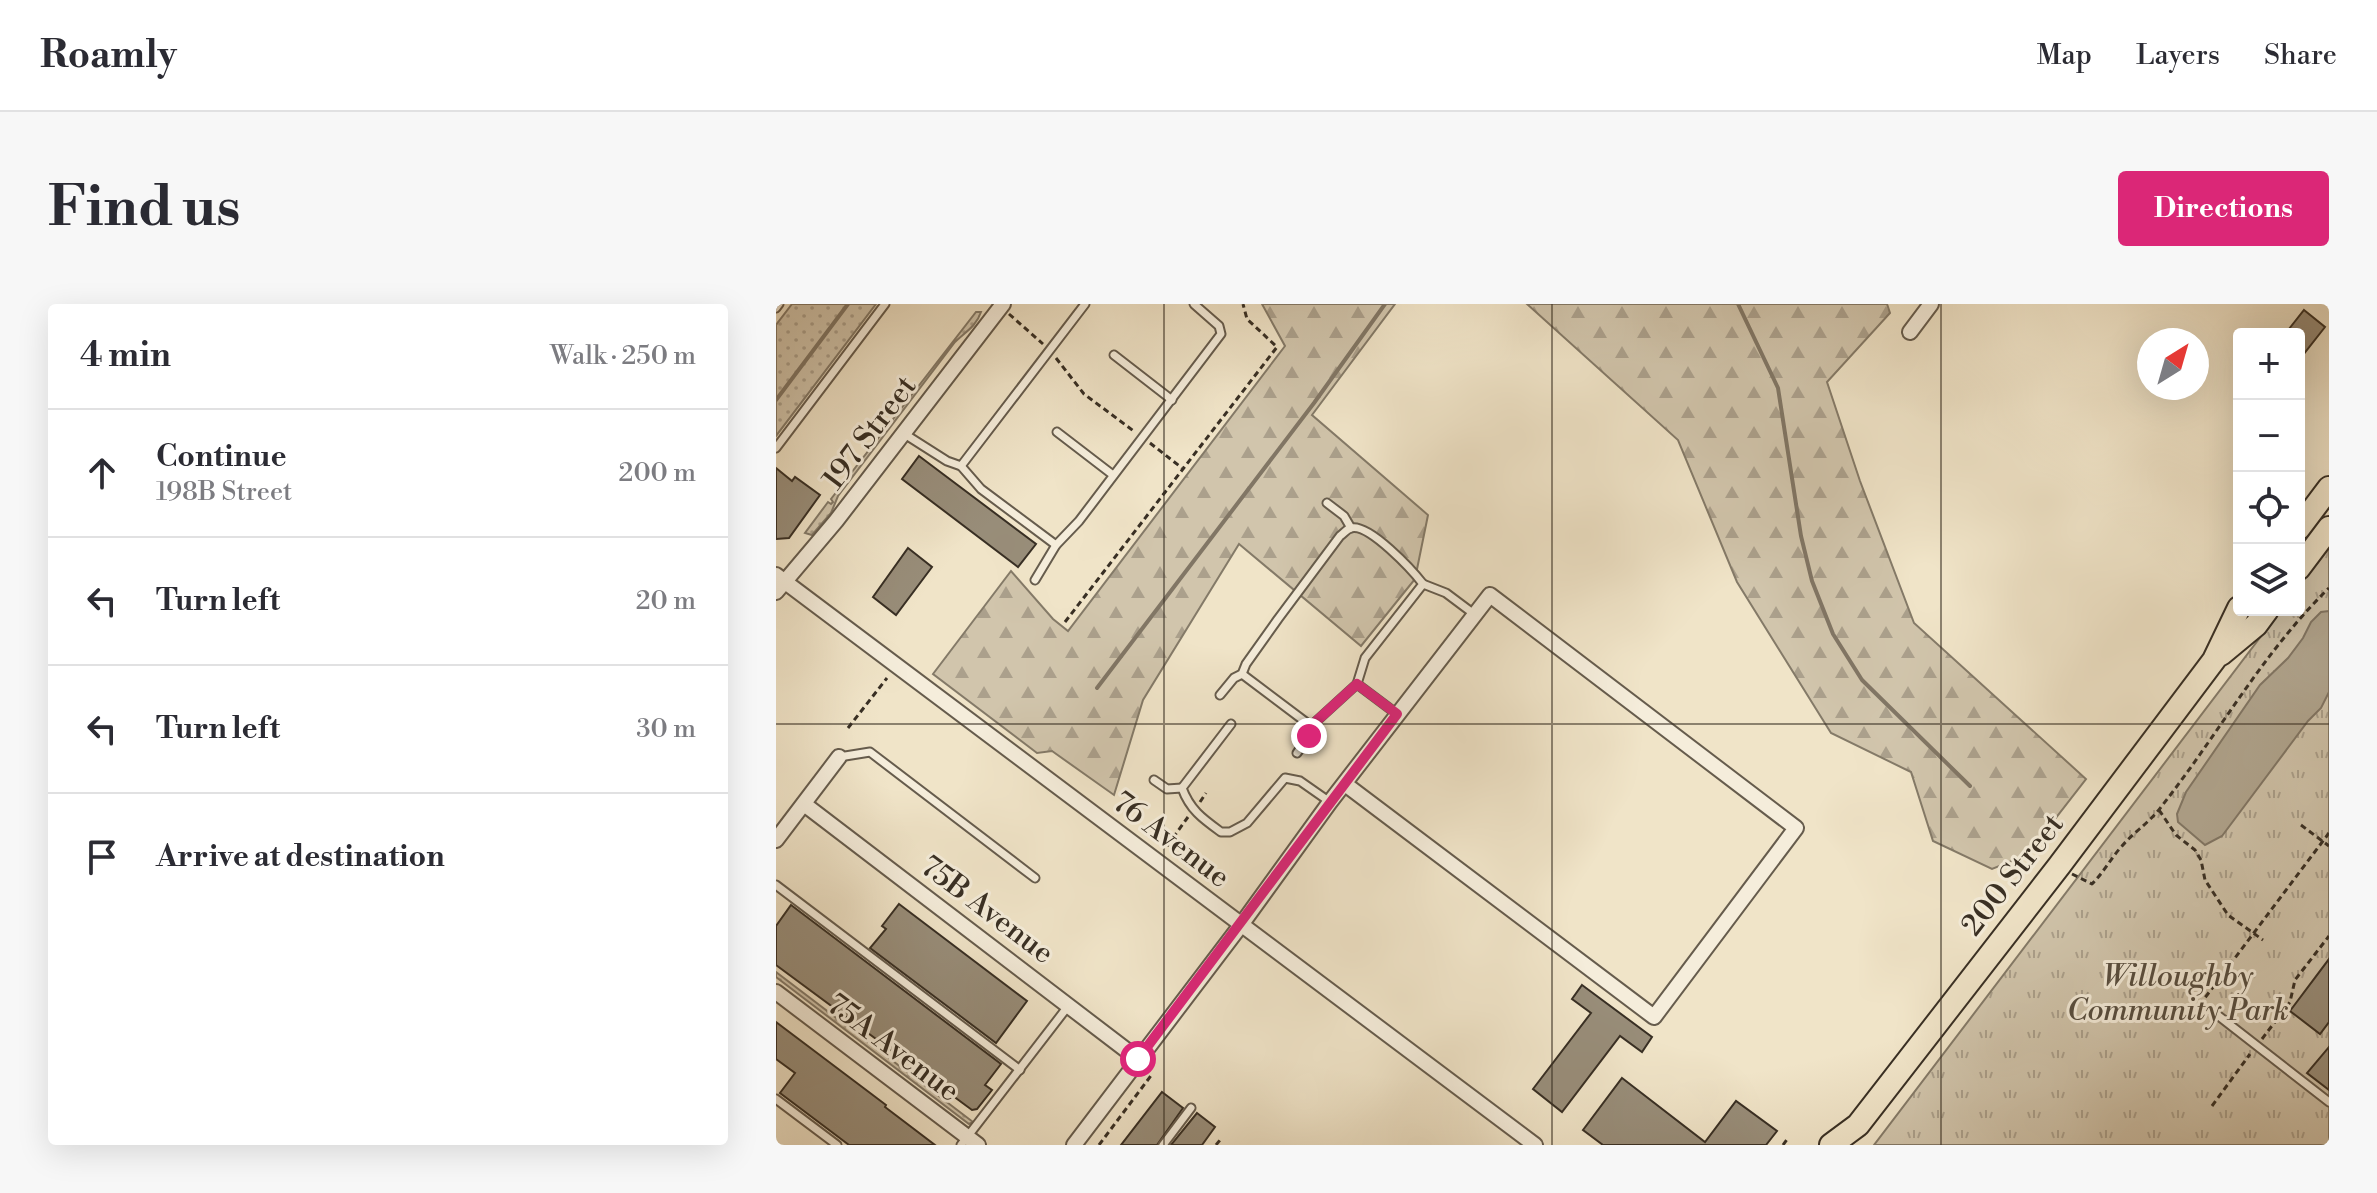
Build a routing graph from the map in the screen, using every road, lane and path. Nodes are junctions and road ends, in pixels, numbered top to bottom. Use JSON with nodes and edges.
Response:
{"nodes":[{"id":1,"x":885,"y":304,"type":"edge"},
{"id":2,"x":1085,"y":304,"type":"edge"},
{"id":3,"x":1194,"y":304,"type":"edge"},
{"id":4,"x":1243,"y":304,"type":"edge"},
{"id":5,"x":1931,"y":304,"type":"edge"},
{"id":6,"x":1000,"y":305,"type":"edge"},
{"id":7,"x":1910,"y":332,"type":"dead end"},
{"id":8,"x":1050,"y":350,"type":"junction"},
{"id":9,"x":1114,"y":355,"type":"dead end"},
{"id":10,"x":1172,"y":400,"type":"junction"},
{"id":11,"x":1057,"y":432,"type":"dead end"},
{"id":12,"x":903,"y":433,"type":"junction"},
{"id":13,"x":1143,"y":438,"type":"junction"},
{"id":14,"x":776,"y":448,"type":"edge"},
{"id":15,"x":961,"y":466,"type":"junction"},
{"id":16,"x":1183,"y":469,"type":"junction"},
{"id":17,"x":1113,"y":475,"type":"junction"},
{"id":18,"x":2329,"y":488,"type":"edge"},
{"id":19,"x":1327,"y":503,"type":"dead end"},
{"id":20,"x":2305,"y":520,"type":"edge"},
{"id":21,"x":1351,"y":528,"type":"junction"},
{"id":22,"x":2329,"y":528,"type":"edge"},
{"id":23,"x":1056,"y":545,"type":"junction"},
{"id":24,"x":2305,"y":560,"type":"edge"},
{"id":25,"x":1035,"y":580,"type":"dead end"},
{"id":26,"x":779,"y":583,"type":"edge"},
{"id":27,"x":1423,"y":584,"type":"junction"},
{"id":28,"x":2329,"y":588,"type":"edge"},
{"id":29,"x":1474,"y":614,"type":"junction"},
{"id":30,"x":2235,"y":616,"type":"edge"},
{"id":31,"x":2263,"y":616,"type":"edge"},
{"id":32,"x":1065,"y":622,"type":"dead end"},
{"id":33,"x":2214,"y":660,"type":"junction"},
{"id":34,"x":1242,"y":674,"type":"junction"},
{"id":35,"x":887,"y":678,"type":"dead end"},
{"id":36,"x":1357,"y":684,"type":"junction"},
{"id":37,"x":1220,"y":695,"type":"dead end"},
{"id":38,"x":1397,"y":714,"type":"junction"},
{"id":39,"x":1231,"y":724,"type":"dead end"},
{"id":40,"x":1311,"y":726,"type":"junction"},
{"id":41,"x":848,"y":728,"type":"dead end"},
{"id":42,"x":1297,"y":753,"type":"dead end"},
{"id":43,"x":839,"y":757,"type":"joint"},
{"id":44,"x":1154,"y":780,"type":"dead end"},
{"id":45,"x":1345,"y":784,"type":"junction"},
{"id":46,"x":1182,"y":788,"type":"junction"},
{"id":47,"x":1206,"y":793,"type":"dead end"},
{"id":48,"x":1330,"y":802,"type":"junction"},
{"id":49,"x":804,"y":804,"type":"junction"},
{"id":50,"x":1194,"y":810,"type":"junction"},
{"id":51,"x":2159,"y":810,"type":"junction"},
{"id":52,"x":2301,"y":825,"type":"dead end"},
{"id":53,"x":2329,"y":833,"type":"edge"},
{"id":54,"x":776,"y":840,"type":"edge"},
{"id":55,"x":2323,"y":841,"type":"junction"},
{"id":56,"x":1167,"y":846,"type":"dead end"},
{"id":57,"x":2329,"y":846,"type":"edge"},
{"id":58,"x":2059,"y":866,"type":"junction"},
{"id":59,"x":1035,"y":878,"type":"dead end"},
{"id":60,"x":776,"y":885,"type":"edge"},
{"id":61,"x":1241,"y":925,"type":"junction"},
{"id":62,"x":2252,"y":932,"type":"junction"},
{"id":63,"x":2329,"y":936,"type":"edge"},
{"id":64,"x":2263,"y":940,"type":"dead end"},
{"id":65,"x":776,"y":992,"type":"edge"},
{"id":66,"x":1069,"y":1005,"type":"junction"},
{"id":67,"x":2211,"y":1010,"type":"joint"},
{"id":68,"x":2257,"y":1046,"type":"junction"},
{"id":69,"x":1138,"y":1059,"type":"junction"},
{"id":70,"x":1020,"y":1070,"type":"junction"},
{"id":71,"x":1153,"y":1073,"type":"dead end"},
{"id":72,"x":776,"y":1099,"type":"edge"},
{"id":73,"x":2329,"y":1102,"type":"edge"},
{"id":74,"x":2212,"y":1106,"type":"dead end"},
{"id":75,"x":1191,"y":1108,"type":"dead end"},
{"id":76,"x":1854,"y":1135,"type":"edge"},
{"id":77,"x":1788,"y":1138,"type":"dead end"},
{"id":78,"x":1220,"y":1140,"type":"dead end"},
{"id":79,"x":969,"y":1142,"type":"edge"},
{"id":80,"x":837,"y":1145,"type":"edge"},
{"id":81,"x":1074,"y":1145,"type":"edge"},
{"id":82,"x":1099,"y":1145,"type":"edge"},
{"id":83,"x":1163,"y":1145,"type":"edge"},
{"id":84,"x":1216,"y":1145,"type":"edge"},
{"id":85,"x":1535,"y":1145,"type":"edge"},
{"id":86,"x":1783,"y":1145,"type":"edge"},
{"id":87,"x":1831,"y":1145,"type":"edge"}],
"edges":[{"from":1,"to":14,"type":"lane"},
{"from":2,"to":8,"type":"lane"},
{"from":3,"to":10,"type":"lane"},
{"from":4,"to":16,"type":"path"},
{"from":5,"to":7,"type":"street"},
{"from":6,"to":8,"type":"path"},
{"from":6,"to":12,"type":"street","name":"197 Street"},
{"from":8,"to":13,"type":"path"},
{"from":8,"to":15,"type":"lane"},
{"from":9,"to":10,"type":"lane"},
{"from":10,"to":13,"type":"lane"},
{"from":11,"to":17,"type":"lane"},
{"from":12,"to":15,"type":"lane"},
{"from":12,"to":26,"type":"street","name":"197 Street"},
{"from":13,"to":16,"type":"path"},
{"from":13,"to":17,"type":"lane"},
{"from":15,"to":23,"type":"lane"},
{"from":16,"to":32,"type":"path"},
{"from":17,"to":23,"type":"lane"},
{"from":18,"to":20,"type":"main road"},
{"from":19,"to":21,"type":"lane"},
{"from":21,"to":27,"type":"lane"},
{"from":21,"to":34,"type":"lane"},
{"from":22,"to":24,"type":"main road"},
{"from":23,"to":25,"type":"lane"},
{"from":26,"to":61,"type":"street","name":"76 Avenue"},
{"from":27,"to":29,"type":"lane"},
{"from":27,"to":36,"type":"lane"},
{"from":28,"to":51,"type":"path"},
{"from":29,"to":38,"type":"street"},
{"from":29,"to":45,"type":"street"},
{"from":30,"to":33,"type":"main road","name":"200 Street"},
{"from":31,"to":33,"type":"main road","name":"200 Street"},
{"from":33,"to":58,"type":"main road","name":"200 Street"},
{"from":34,"to":37,"type":"lane"},
{"from":34,"to":40,"type":"lane"},
{"from":35,"to":41,"type":"path"},
{"from":36,"to":38,"type":"lane"},
{"from":36,"to":40,"type":"lane"},
{"from":38,"to":45,"type":"street"},
{"from":39,"to":46,"type":"lane"},
{"from":40,"to":42,"type":"lane"},
{"from":43,"to":49,"type":"street"},
{"from":43,"to":59,"type":"lane"},
{"from":44,"to":46,"type":"lane"},
{"from":45,"to":48,"type":"street"},
{"from":46,"to":50,"type":"lane"},
{"from":47,"to":50,"type":"path"},
{"from":48,"to":50,"type":"lane"},
{"from":48,"to":61,"type":"street"},
{"from":49,"to":54,"type":"street"},
{"from":49,"to":66,"type":"street","name":"75B Avenue"},
{"from":50,"to":56,"type":"path"},
{"from":51,"to":58,"type":"path"},
{"from":51,"to":62,"type":"path"},
{"from":52,"to":55,"type":"path"},
{"from":53,"to":55,"type":"path"},
{"from":55,"to":57,"type":"path"},
{"from":55,"to":62,"type":"path"},
{"from":58,"to":76,"type":"main road","name":"200 Street"},
{"from":60,"to":70,"type":"lane"},
{"from":61,"to":69,"type":"street"},
{"from":61,"to":85,"type":"street","name":"76 Avenue"},
{"from":62,"to":64,"type":"path"},
{"from":62,"to":67,"type":"path"},
{"from":63,"to":68,"type":"path"},
{"from":65,"to":79,"type":"street","name":"75A Avenue"},
{"from":66,"to":69,"type":"street","name":"75B Avenue"},
{"from":66,"to":70,"type":"lane"},
{"from":67,"to":68,"type":"lane"},
{"from":68,"to":73,"type":"lane"},
{"from":68,"to":74,"type":"path"},
{"from":69,"to":81,"type":"street"},
{"from":70,"to":79,"type":"lane"},
{"from":71,"to":82,"type":"path"},
{"from":72,"to":80,"type":"lane"},
{"from":75,"to":83,"type":"lane"},
{"from":76,"to":87,"type":"main road","name":"200 Street"},
{"from":77,"to":86,"type":"path"},
{"from":78,"to":84,"type":"path"}]}
